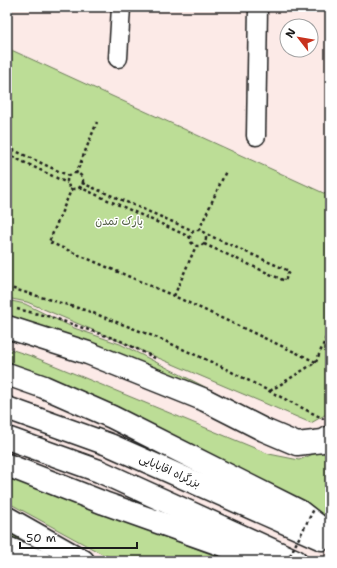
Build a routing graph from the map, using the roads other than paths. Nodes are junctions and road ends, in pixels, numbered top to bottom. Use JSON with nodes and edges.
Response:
{"nodes":[{"id":1,"x":121,"y":7,"type":"edge"},
{"id":2,"x":258,"y":7,"type":"edge"},
{"id":3,"x":118,"y":58,"type":"dead end"},
{"id":4,"x":256,"y":136,"type":"dead end"},
{"id":5,"x":7,"y":327,"type":"edge"},
{"id":6,"x":7,"y":374,"type":"edge"},
{"id":7,"x":7,"y":408,"type":"edge"},
{"id":8,"x":330,"y":437,"type":"edge"},
{"id":9,"x":7,"y":438,"type":"edge"},
{"id":10,"x":7,"y":465,"type":"edge"},
{"id":11,"x":7,"y":518,"type":"edge"},
{"id":12,"x":330,"y":535,"type":"edge"},
{"id":13,"x":330,"y":543,"type":"edge"},
{"id":14,"x":7,"y":548,"type":"edge"},
{"id":15,"x":40,"y":561,"type":"edge"},
{"id":16,"x":83,"y":561,"type":"edge"},
{"id":17,"x":266,"y":561,"type":"edge"},
{"id":18,"x":296,"y":561,"type":"edge"}],
"edges":[{"from":1,"to":3,"type":"street"},
{"from":2,"to":4,"type":"street"},
{"from":5,"to":8,"type":"main road"},
{"from":6,"to":12,"type":"main road"},
{"from":7,"to":13,"type":"main road","name":"بزرگراه اقابابایی"},
{"from":9,"to":18,"type":"main road"},
{"from":10,"to":17,"type":"main road"},
{"from":11,"to":16,"type":"main road"},
{"from":14,"to":15,"type":"main road"}]}
